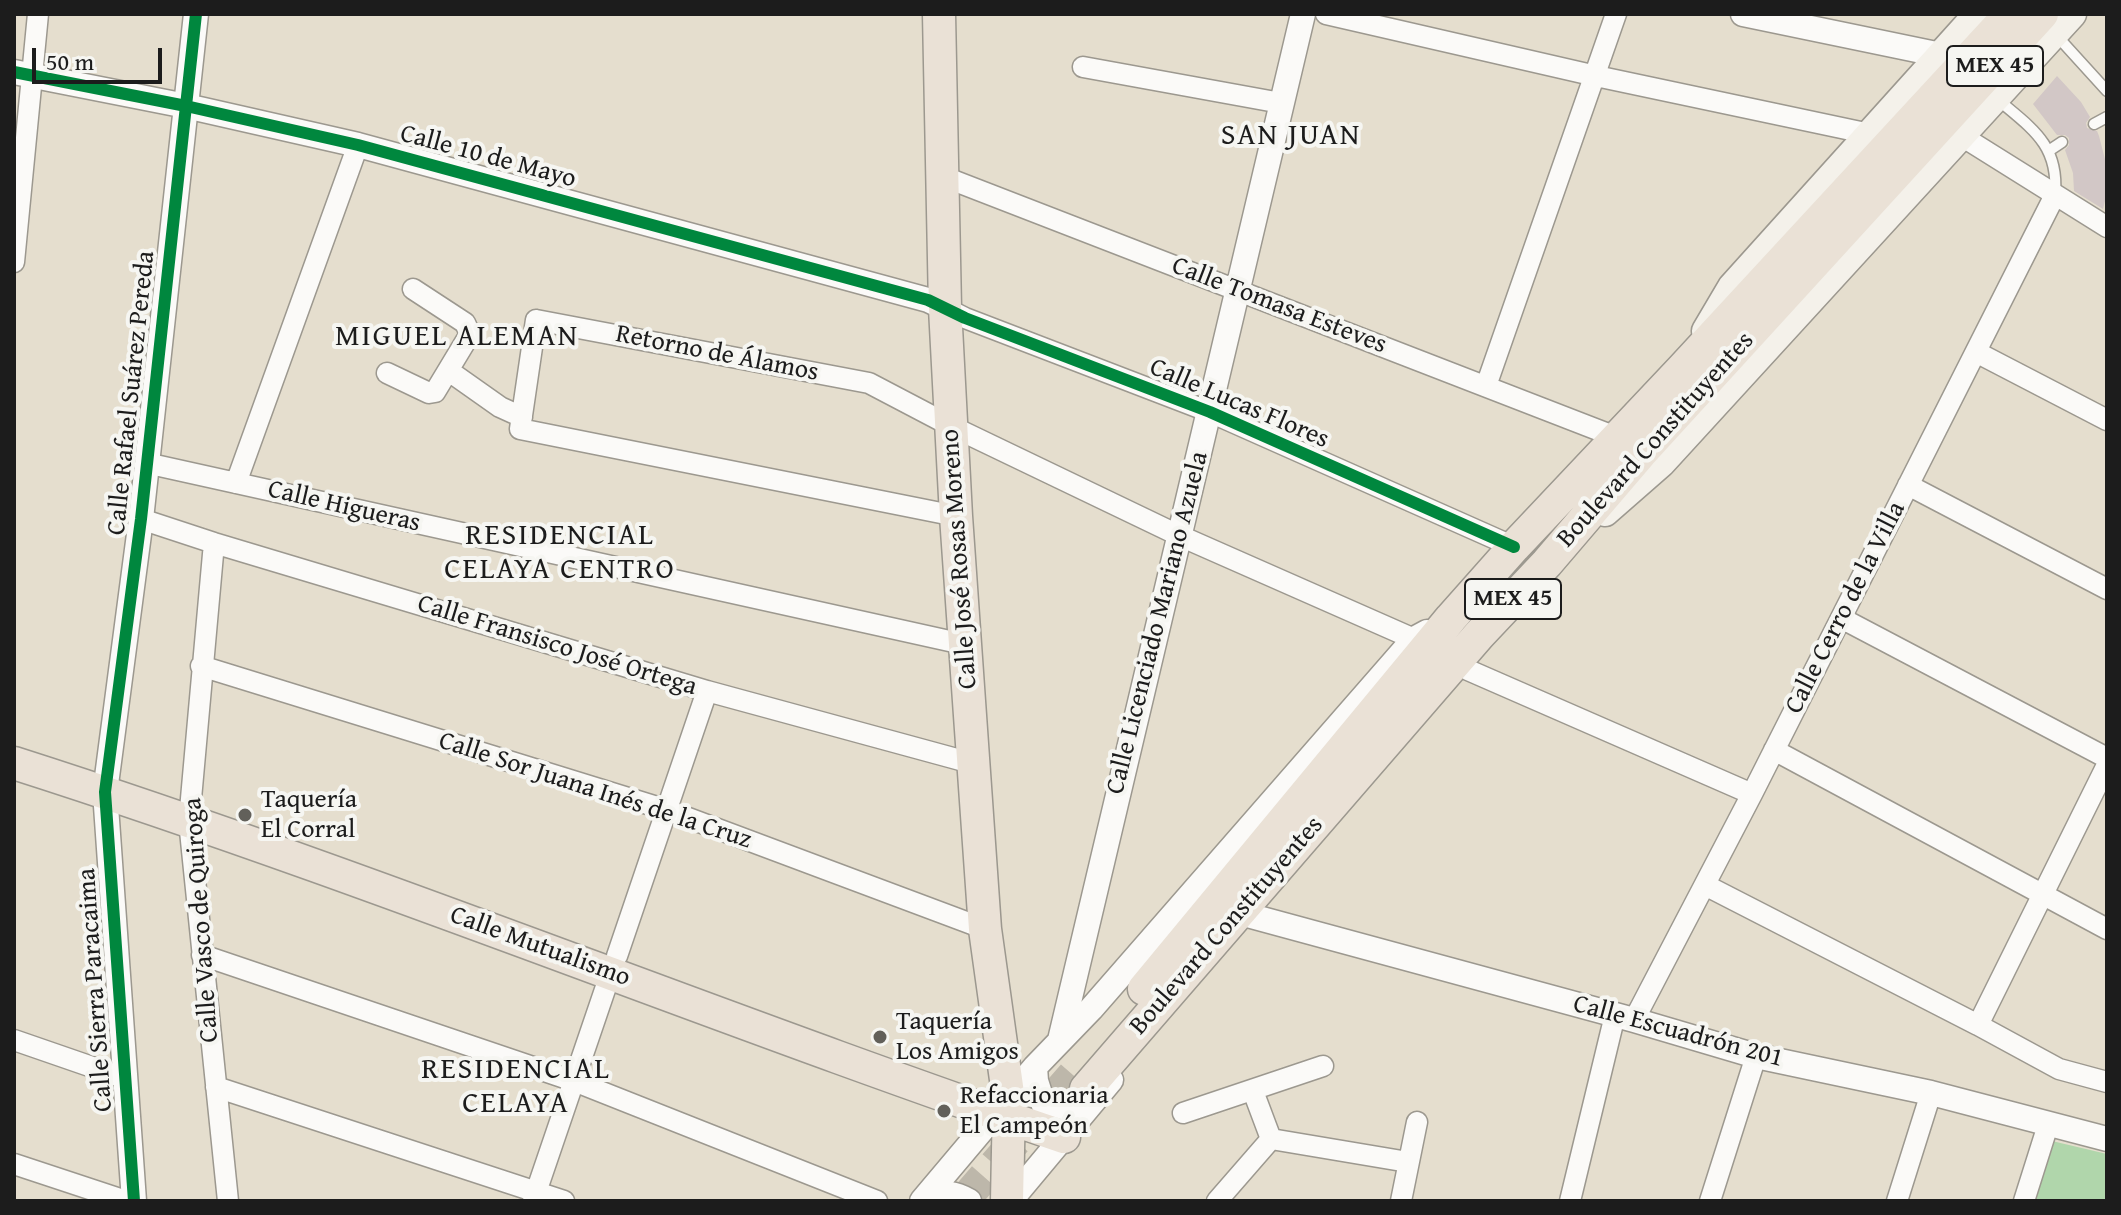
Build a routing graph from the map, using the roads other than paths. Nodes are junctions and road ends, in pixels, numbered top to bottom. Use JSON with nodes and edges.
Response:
{"nodes":[{"id":1,"x":38,"y":14,"type":"edge"},
{"id":2,"x":196,"y":14,"type":"edge"},
{"id":3,"x":939,"y":14,"type":"edge"},
{"id":4,"x":1303,"y":14,"type":"edge"},
{"id":5,"x":1326,"y":14,"type":"edge"},
{"id":6,"x":1616,"y":14,"type":"edge"},
{"id":7,"x":1743,"y":14,"type":"edge"},
{"id":8,"x":1978,"y":14,"type":"edge"},
{"id":9,"x":2010,"y":14,"type":"edge"},
{"id":10,"x":2056,"y":20,"type":"edge"},
{"id":11,"x":1941,"y":55,"type":"junction"},
{"id":12,"x":1083,"y":67,"type":"dead end"},
{"id":13,"x":23,"y":74,"type":"edge"},
{"id":14,"x":1596,"y":76,"type":"junction"},
{"id":15,"x":2107,"y":91,"type":"edge"},
{"id":16,"x":1995,"y":97,"type":"junction"},
{"id":17,"x":1281,"y":103,"type":"junction"},
{"id":18,"x":186,"y":106,"type":"junction"},
{"id":19,"x":1948,"y":117,"type":"junction"},
{"id":20,"x":2107,"y":117,"type":"edge"},
{"id":21,"x":2094,"y":124,"type":"dead end"},
{"id":22,"x":1870,"y":134,"type":"junction"},
{"id":23,"x":2062,"y":142,"type":"dead end"},
{"id":24,"x":358,"y":145,"type":"junction"},
{"id":25,"x":2050,"y":150,"type":"junction"},
{"id":26,"x":942,"y":176,"type":"junction"},
{"id":27,"x":2055,"y":195,"type":"junction"},
{"id":28,"x":2107,"y":227,"type":"edge"},
{"id":29,"x":15,"y":251,"type":"edge"},
{"id":30,"x":413,"y":289,"type":"dead end"},
{"id":31,"x":1239,"y":291,"type":"junction"},
{"id":32,"x":945,"y":308,"type":"junction"},
{"id":33,"x":1976,"y":352,"type":"junction"},
{"id":34,"x":1683,"y":368,"type":"junction"},
{"id":35,"x":449,"y":371,"type":"junction"},
{"id":36,"x":387,"y":373,"type":"dead end"},
{"id":37,"x":1486,"y":386,"type":"junction"},
{"id":38,"x":1210,"y":412,"type":"junction"},
{"id":39,"x":2107,"y":420,"type":"edge"},
{"id":40,"x":521,"y":423,"type":"junction"},
{"id":41,"x":951,"y":426,"type":"junction"},
{"id":42,"x":1616,"y":437,"type":"junction"},
{"id":43,"x":146,"y":463,"type":"junction"},
{"id":44,"x":236,"y":483,"type":"junction"},
{"id":45,"x":1908,"y":485,"type":"junction"},
{"id":46,"x":956,"y":516,"type":"junction"},
{"id":47,"x":141,"y":519,"type":"junction"},
{"id":48,"x":1178,"y":535,"type":"junction"},
{"id":49,"x":214,"y":543,"type":"junction"},
{"id":50,"x":1514,"y":547,"type":"junction"},
{"id":51,"x":2107,"y":589,"type":"edge"},
{"id":52,"x":1451,"y":618,"type":"junction"},
{"id":53,"x":1841,"y":618,"type":"junction"},
{"id":54,"x":1479,"y":635,"type":"junction"},
{"id":55,"x":1414,"y":639,"type":"junction"},
{"id":56,"x":963,"y":644,"type":"junction"},
{"id":57,"x":201,"y":666,"type":"junction"},
{"id":58,"x":1468,"y":670,"type":"junction"},
{"id":59,"x":707,"y":691,"type":"junction"},
{"id":60,"x":14,"y":747,"type":"edge"},
{"id":61,"x":1774,"y":750,"type":"junction"},
{"id":62,"x":2107,"y":758,"type":"edge"},
{"id":63,"x":14,"y":763,"type":"edge"},
{"id":64,"x":975,"y":764,"type":"junction"},
{"id":65,"x":2107,"y":765,"type":"edge"},
{"id":66,"x":106,"y":784,"type":"junction"},
{"id":67,"x":1752,"y":794,"type":"junction"},
{"id":68,"x":667,"y":810,"type":"junction"},
{"id":69,"x":190,"y":812,"type":"junction"},
{"id":70,"x":1705,"y":885,"type":"junction"},
{"id":71,"x":2042,"y":895,"type":"junction"},
{"id":72,"x":1251,"y":916,"type":"junction"},
{"id":73,"x":985,"y":929,"type":"junction"},
{"id":74,"x":2107,"y":929,"type":"edge"},
{"id":75,"x":202,"y":955,"type":"junction"},
{"id":76,"x":614,"y":964,"type":"junction"},
{"id":77,"x":1080,"y":1004,"type":"junction"},
{"id":78,"x":1624,"y":1017,"type":"junction"},
{"id":79,"x":1978,"y":1025,"type":"junction"},
{"id":80,"x":14,"y":1040,"type":"edge"},
{"id":81,"x":1756,"y":1056,"type":"junction"},
{"id":82,"x":1323,"y":1066,"type":"dead end"},
{"id":83,"x":1035,"y":1067,"type":"junction"},
{"id":84,"x":124,"y":1078,"type":"junction"},
{"id":85,"x":574,"y":1081,"type":"junction"},
{"id":86,"x":2107,"y":1082,"type":"edge"},
{"id":87,"x":216,"y":1087,"type":"junction"},
{"id":88,"x":1253,"y":1091,"type":"junction"},
{"id":89,"x":1931,"y":1093,"type":"junction"},
{"id":90,"x":1076,"y":1104,"type":"junction"},
{"id":91,"x":1005,"y":1112,"type":"junction"},
{"id":92,"x":1183,"y":1113,"type":"dead end"},
{"id":93,"x":1417,"y":1122,"type":"dead end"},
{"id":94,"x":2048,"y":1125,"type":"junction"},
{"id":95,"x":1271,"y":1139,"type":"junction"},
{"id":96,"x":2107,"y":1139,"type":"edge"},
{"id":97,"x":1408,"y":1162,"type":"junction"},
{"id":98,"x":14,"y":1164,"type":"edge"},
{"id":99,"x":535,"y":1196,"type":"edge"},
{"id":100,"x":925,"y":1198,"type":"edge"},
{"id":101,"x":126,"y":1201,"type":"edge"},
{"id":102,"x":134,"y":1201,"type":"edge"},
{"id":103,"x":228,"y":1201,"type":"edge"},
{"id":104,"x":564,"y":1201,"type":"edge"},
{"id":105,"x":877,"y":1201,"type":"edge"},
{"id":106,"x":969,"y":1201,"type":"edge"},
{"id":107,"x":992,"y":1201,"type":"edge"},
{"id":108,"x":1009,"y":1201,"type":"edge"},
{"id":109,"x":1217,"y":1201,"type":"edge"},
{"id":110,"x":1401,"y":1201,"type":"edge"},
{"id":111,"x":1570,"y":1201,"type":"edge"},
{"id":112,"x":1710,"y":1201,"type":"edge"},
{"id":113,"x":1897,"y":1201,"type":"edge"},
{"id":114,"x":2024,"y":1201,"type":"edge"}],
"edges":[{"from":1,"to":13,"type":"street"},
{"from":2,"to":18,"type":"street","name":"Calle Rafael Suárez Pereda"},
{"from":3,"to":26,"type":"main road","name":"Calle José Rosas Moreno"},
{"from":4,"to":17,"type":"street","name":"Calle Licenciado Mariano Azuela"},
{"from":5,"to":14,"type":"street"},
{"from":6,"to":14,"type":"street"},
{"from":7,"to":11,"type":"street"},
{"from":8,"to":11,"type":"main road"},
{"from":9,"to":19,"type":"main road","name":"Boulevard Constituyentes","number":"MEX 45"},
{"from":10,"to":15,"type":"lane"},
{"from":10,"to":16,"type":"main road"},
{"from":10,"to":19,"type":"main road","name":"Boulevard Constituyentes","number":"MEX 45"},
{"from":11,"to":22,"type":"main road"},
{"from":12,"to":17,"type":"street"},
{"from":13,"to":18,"type":"street","name":"Calle 10 de Mayo"},
{"from":13,"to":29,"type":"street"},
{"from":14,"to":22,"type":"street"},
{"from":14,"to":37,"type":"street"},
{"from":16,"to":19,"type":"main road"},
{"from":16,"to":25,"type":"lane"},
{"from":17,"to":31,"type":"street","name":"Calle Licenciado Mariano Azuela"},
{"from":18,"to":24,"type":"street","name":"Calle 10 de Mayo"},
{"from":18,"to":43,"type":"street","name":"Calle Rafael Suárez Pereda"},
{"from":19,"to":27,"type":"street"},
{"from":19,"to":34,"type":"main road","name":"Boulevard Constituyentes","number":"MEX 45"},
{"from":19,"to":54,"type":"main road","name":"Boulevard Constituyentes","number":"MEX 45"},
{"from":20,"to":21,"type":"lane"},
{"from":22,"to":34,"type":"main road"},
{"from":23,"to":25,"type":"lane"},
{"from":24,"to":32,"type":"street","name":"Calle 10 de Mayo"},
{"from":24,"to":44,"type":"street"},
{"from":25,"to":27,"type":"lane"},
{"from":26,"to":31,"type":"street","name":"Calle Tomasa Esteves"},
{"from":26,"to":32,"type":"main road","name":"Calle José Rosas Moreno"},
{"from":27,"to":28,"type":"street"},
{"from":27,"to":33,"type":"street","name":"Calle Cerro de la Villa"},
{"from":30,"to":35,"type":"street"},
{"from":31,"to":37,"type":"street","name":"Calle Tomasa Esteves"},
{"from":31,"to":38,"type":"street","name":"Calle Licenciado Mariano Azuela"},
{"from":32,"to":38,"type":"street","name":"Calle Lucas Flores"},
{"from":32,"to":41,"type":"main road","name":"Calle José Rosas Moreno"},
{"from":33,"to":39,"type":"street"},
{"from":33,"to":45,"type":"street","name":"Calle Cerro de la Villa"},
{"from":34,"to":42,"type":"main road","name":"Boulevard Constituyentes","number":"MEX 45"},
{"from":35,"to":36,"type":"street"},
{"from":35,"to":40,"type":"street"},
{"from":37,"to":42,"type":"street","name":"Calle Tomasa Esteves"},
{"from":38,"to":48,"type":"street","name":"Calle Licenciado Mariano Azuela"},
{"from":38,"to":50,"type":"street","name":"Calle Lucas Flores"},
{"from":40,"to":41,"type":"street","name":"Retorno de Álamos"},
{"from":40,"to":46,"type":"street"},
{"from":41,"to":46,"type":"main road","name":"Calle José Rosas Moreno"},
{"from":41,"to":48,"type":"street"},
{"from":42,"to":50,"type":"main road","name":"Boulevard Constituyentes","number":"MEX 45"},
{"from":43,"to":44,"type":"street","name":"Calle Higueras"},
{"from":43,"to":47,"type":"street","name":"Calle Rafael Suárez Pereda"},
{"from":44,"to":56,"type":"street","name":"Calle Higueras"},
{"from":45,"to":51,"type":"street"},
{"from":45,"to":53,"type":"street","name":"Calle Cerro de la Villa"},
{"from":46,"to":56,"type":"main road","name":"Calle José Rosas Moreno"},
{"from":47,"to":49,"type":"street","name":"Calle Fransisco José Ortega"},
{"from":47,"to":66,"type":"street","name":"Calle Rafael Suárez Pereda"},
{"from":48,"to":55,"type":"street"},
{"from":48,"to":77,"type":"street","name":"Calle Licenciado Mariano Azuela"},
{"from":49,"to":57,"type":"street","name":"Calle Vasco de Quiroga"},
{"from":49,"to":59,"type":"street","name":"Calle Fransisco José Ortega"},
{"from":50,"to":52,"type":"main road","name":"Boulevard Constituyentes","number":"MEX 45"},
{"from":52,"to":55,"type":"street"},
{"from":52,"to":90,"type":"main road","name":"Boulevard Constituyentes","number":"MEX 45"},
{"from":53,"to":61,"type":"street","name":"Calle Cerro de la Villa"},
{"from":53,"to":62,"type":"street"},
{"from":54,"to":58,"type":"street"},
{"from":54,"to":90,"type":"main road","name":"Boulevard Constituyentes","number":"MEX 45"},
{"from":55,"to":77,"type":"street"},
{"from":56,"to":64,"type":"main road","name":"Calle José Rosas Moreno"},
{"from":57,"to":68,"type":"street","name":"Calle Sor Juana Inés de la Cruz"},
{"from":57,"to":69,"type":"street","name":"Calle Vasco de Quiroga"},
{"from":58,"to":67,"type":"street"},
{"from":58,"to":72,"type":"street"},
{"from":59,"to":64,"type":"street","name":"Calle Fransisco José Ortega"},
{"from":59,"to":68,"type":"street"},
{"from":60,"to":66,"type":"main road","name":"Calle Mutualismo"},
{"from":61,"to":67,"type":"street","name":"Calle Cerro de la Villa"},
{"from":61,"to":71,"type":"street"},
{"from":63,"to":66,"type":"main road","name":"Calle Mutualismo"},
{"from":64,"to":73,"type":"main road","name":"Calle José Rosas Moreno"},
{"from":65,"to":71,"type":"street"},
{"from":66,"to":69,"type":"main road","name":"Calle Mutualismo"},
{"from":66,"to":84,"type":"street","name":"Calle Sierra Paracaima"},
{"from":67,"to":70,"type":"street","name":"Calle Cerro de la Villa"},
{"from":68,"to":73,"type":"street","name":"Calle Sor Juana Inés de la Cruz"},
{"from":68,"to":76,"type":"street"},
{"from":69,"to":75,"type":"street","name":"Calle Vasco de Quiroga"},
{"from":69,"to":76,"type":"main road","name":"Calle Mutualismo"},
{"from":70,"to":78,"type":"street","name":"Calle Cerro de la Villa"},
{"from":70,"to":79,"type":"street"},
{"from":71,"to":74,"type":"street"},
{"from":71,"to":79,"type":"street"},
{"from":72,"to":78,"type":"street","name":"Calle Escuadrón 201"},
{"from":72,"to":90,"type":"street"},
{"from":73,"to":91,"type":"main road","name":"Calle José Rosas Moreno"},
{"from":75,"to":85,"type":"street"},
{"from":75,"to":87,"type":"street","name":"Calle Vasco de Quiroga"},
{"from":76,"to":85,"type":"street"},
{"from":76,"to":91,"type":"main road","name":"Calle Mutualismo"},
{"from":77,"to":83,"type":"street","name":"Calle Licenciado Mariano Azuela"},
{"from":78,"to":81,"type":"street","name":"Calle Escuadrón 201"},
{"from":78,"to":111,"type":"street","name":"Calle Cerro de la Villa"},
{"from":79,"to":86,"type":"street"},
{"from":80,"to":84,"type":"street"},
{"from":81,"to":89,"type":"street","name":"Calle Escuadrón 201"},
{"from":81,"to":112,"type":"street"},
{"from":82,"to":88,"type":"street"},
{"from":83,"to":90,"type":"street"},
{"from":83,"to":91,"type":"street"},
{"from":84,"to":102,"type":"street","name":"Calle Sierra Paracaima"},
{"from":85,"to":99,"type":"street"},
{"from":85,"to":105,"type":"street"},
{"from":87,"to":99,"type":"street"},
{"from":87,"to":103,"type":"street","name":"Calle Vasco de Quiroga"},
{"from":88,"to":92,"type":"street"},
{"from":88,"to":95,"type":"street"},
{"from":89,"to":94,"type":"street","name":"Calle Escuadrón 201"},
{"from":89,"to":113,"type":"street"},
{"from":90,"to":91,"type":"main road","name":"Calle Mutualismo"},
{"from":90,"to":108,"type":"street"},
{"from":91,"to":100,"type":"street"},
{"from":91,"to":107,"type":"street"},
{"from":91,"to":108,"type":"main road","name":"Calle José Rosas Moreno"},
{"from":93,"to":97,"type":"street"},
{"from":94,"to":96,"type":"street","name":"Calle Escuadrón 201"},
{"from":94,"to":114,"type":"street"},
{"from":95,"to":97,"type":"street"},
{"from":95,"to":109,"type":"street"},
{"from":97,"to":110,"type":"street"},
{"from":98,"to":101,"type":"street"},
{"from":99,"to":104,"type":"street"},
{"from":100,"to":106,"type":"street"}]}
